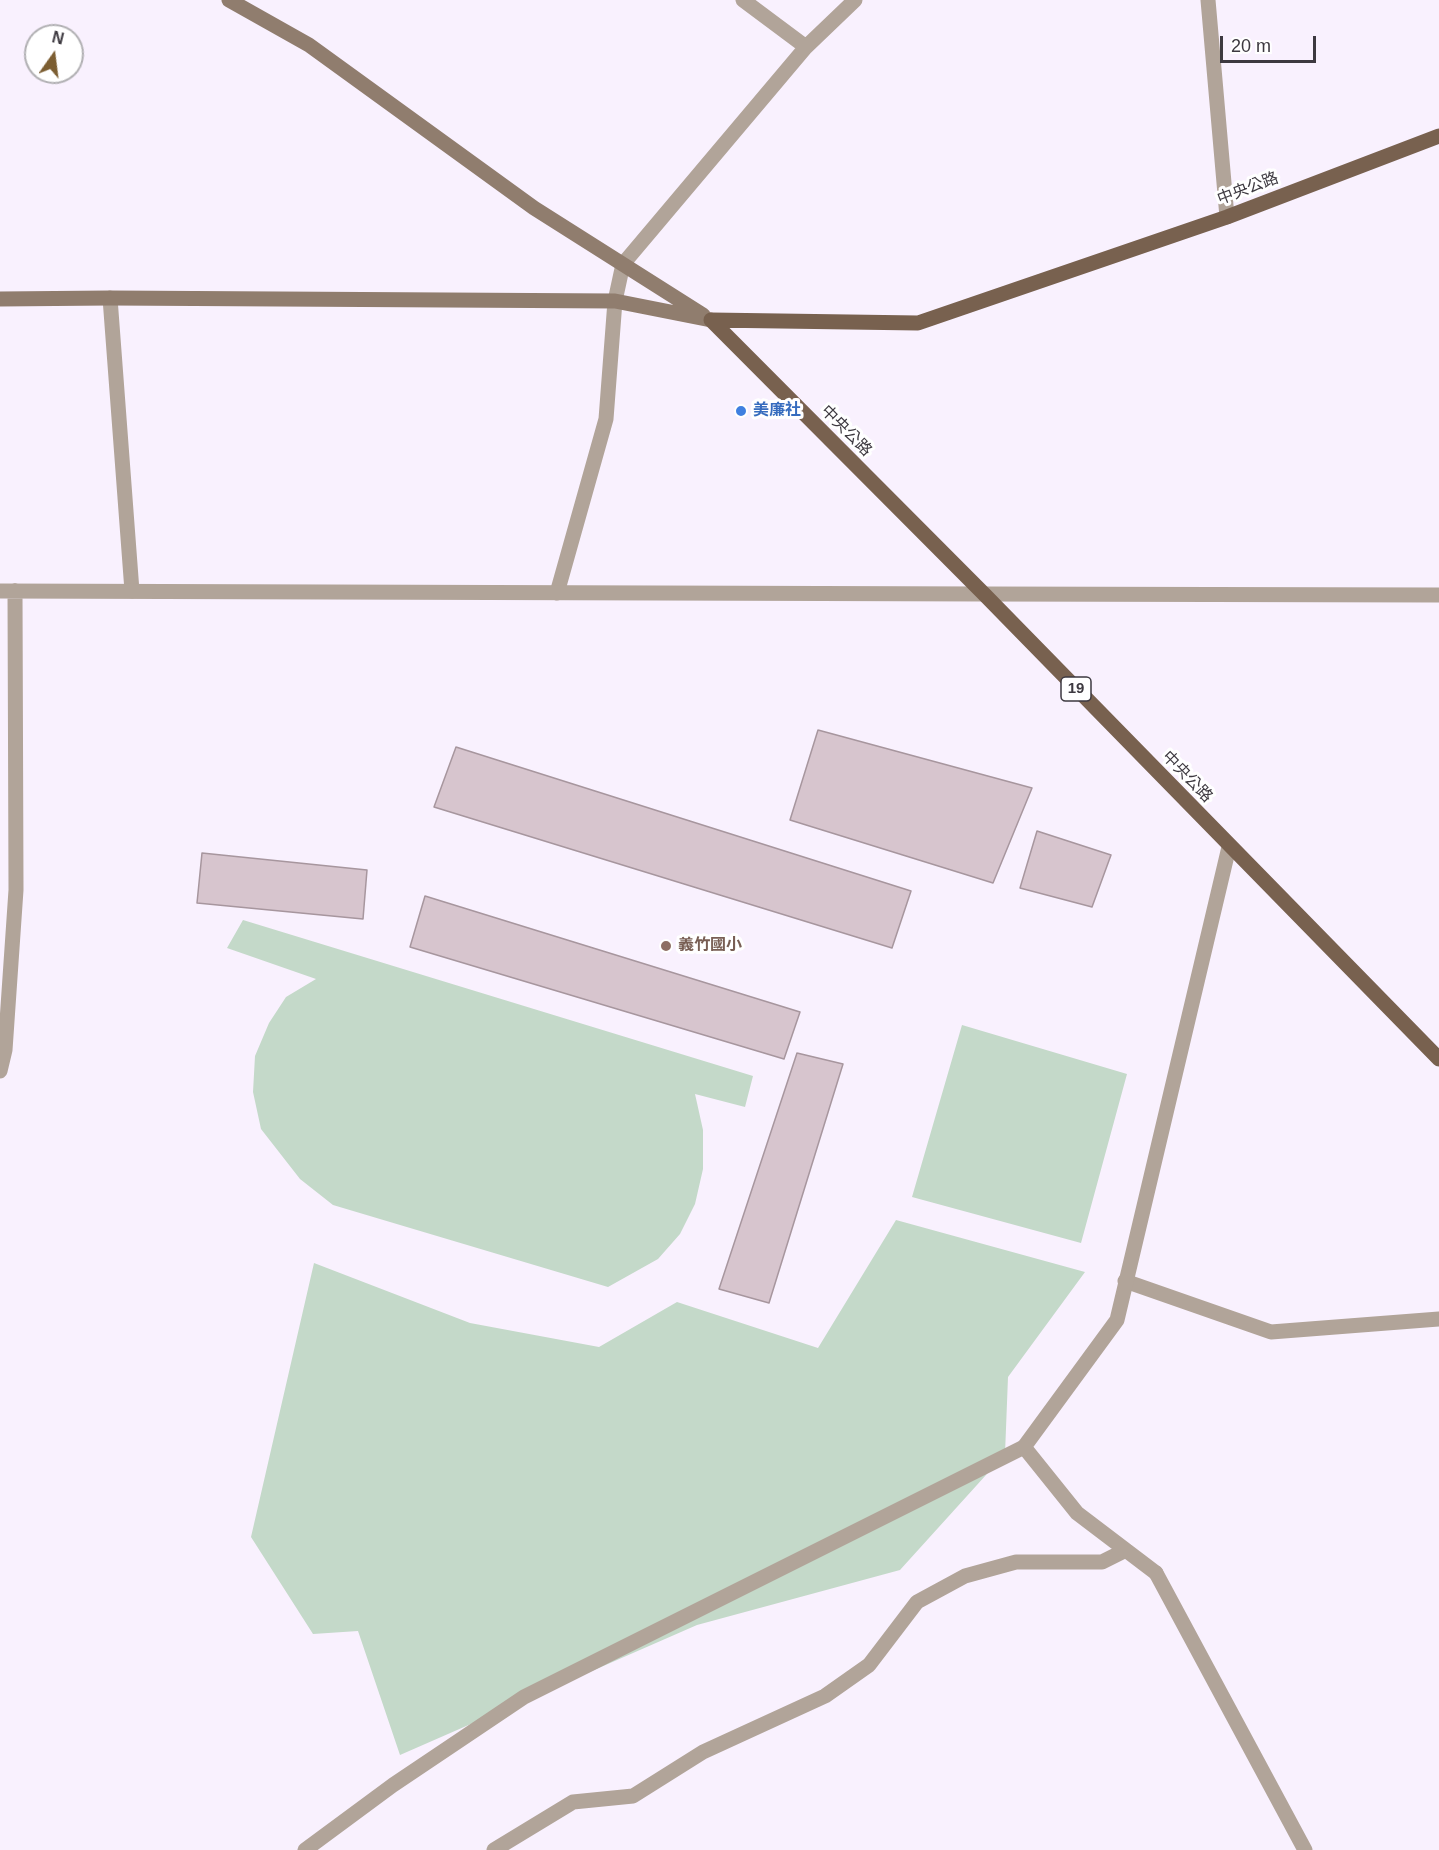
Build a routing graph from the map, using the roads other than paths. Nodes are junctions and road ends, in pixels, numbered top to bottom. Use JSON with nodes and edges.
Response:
{"nodes":[{"id":1,"x":229,"y":0,"type":"edge"},
{"id":2,"x":743,"y":0,"type":"edge"},
{"id":3,"x":855,"y":0,"type":"edge"},
{"id":4,"x":1208,"y":0,"type":"edge"},
{"id":5,"x":806,"y":47,"type":"junction"},
{"id":6,"x":1439,"y":136,"type":"edge"},
{"id":7,"x":1227,"y":217,"type":"junction"},
{"id":8,"x":623,"y":264,"type":"junction"},
{"id":9,"x":110,"y":298,"type":"junction"},
{"id":10,"x":0,"y":299,"type":"edge"},
{"id":11,"x":615,"y":301,"type":"junction"},
{"id":12,"x":711,"y":320,"type":"junction"},
{"id":13,"x":8,"y":591,"type":"edge"},
{"id":14,"x":132,"y":591,"type":"junction"},
{"id":15,"x":557,"y":593,"type":"junction"},
{"id":16,"x":984,"y":594,"type":"junction"},
{"id":17,"x":1439,"y":596,"type":"edge"},
{"id":18,"x":1229,"y":847,"type":"junction"},
{"id":19,"x":4,"y":1001,"type":"edge"},
{"id":20,"x":1439,"y":1059,"type":"edge"},
{"id":21,"x":0,"y":1071,"type":"edge"},
{"id":22,"x":1125,"y":1281,"type":"junction"},
{"id":23,"x":1439,"y":1319,"type":"edge"},
{"id":24,"x":1024,"y":1447,"type":"junction"},
{"id":25,"x":1126,"y":1550,"type":"junction"},
{"id":26,"x":305,"y":1850,"type":"edge"},
{"id":27,"x":494,"y":1850,"type":"edge"},
{"id":28,"x":1305,"y":1850,"type":"edge"}],
"edges":[{"from":1,"to":8,"type":"main road"},
{"from":2,"to":5,"type":"street"},
{"from":3,"to":5,"type":"street"},
{"from":4,"to":7,"type":"street"},
{"from":5,"to":8,"type":"street"},
{"from":6,"to":7,"type":"main road","name":"中央公路"},
{"from":7,"to":12,"type":"main road","name":"中央公路"},
{"from":8,"to":11,"type":"street"},
{"from":8,"to":12,"type":"main road"},
{"from":9,"to":10,"type":"main road"},
{"from":9,"to":11,"type":"main road"},
{"from":9,"to":14,"type":"street"},
{"from":11,"to":12,"type":"main road"},
{"from":11,"to":15,"type":"street"},
{"from":12,"to":16,"type":"main road","name":"中央公路","number":"19"},
{"from":13,"to":14,"type":"street"},
{"from":13,"to":19,"type":"street"},
{"from":14,"to":15,"type":"street"},
{"from":15,"to":16,"type":"street"},
{"from":16,"to":17,"type":"street"},
{"from":16,"to":18,"type":"main road","name":"中央公路","number":"19"},
{"from":18,"to":20,"type":"main road","name":"中央公路","number":"19"},
{"from":18,"to":22,"type":"street"},
{"from":19,"to":21,"type":"street"},
{"from":22,"to":23,"type":"street"},
{"from":22,"to":24,"type":"street"},
{"from":24,"to":25,"type":"street"},
{"from":24,"to":26,"type":"street"},
{"from":25,"to":27,"type":"street"},
{"from":25,"to":28,"type":"street"}]}
